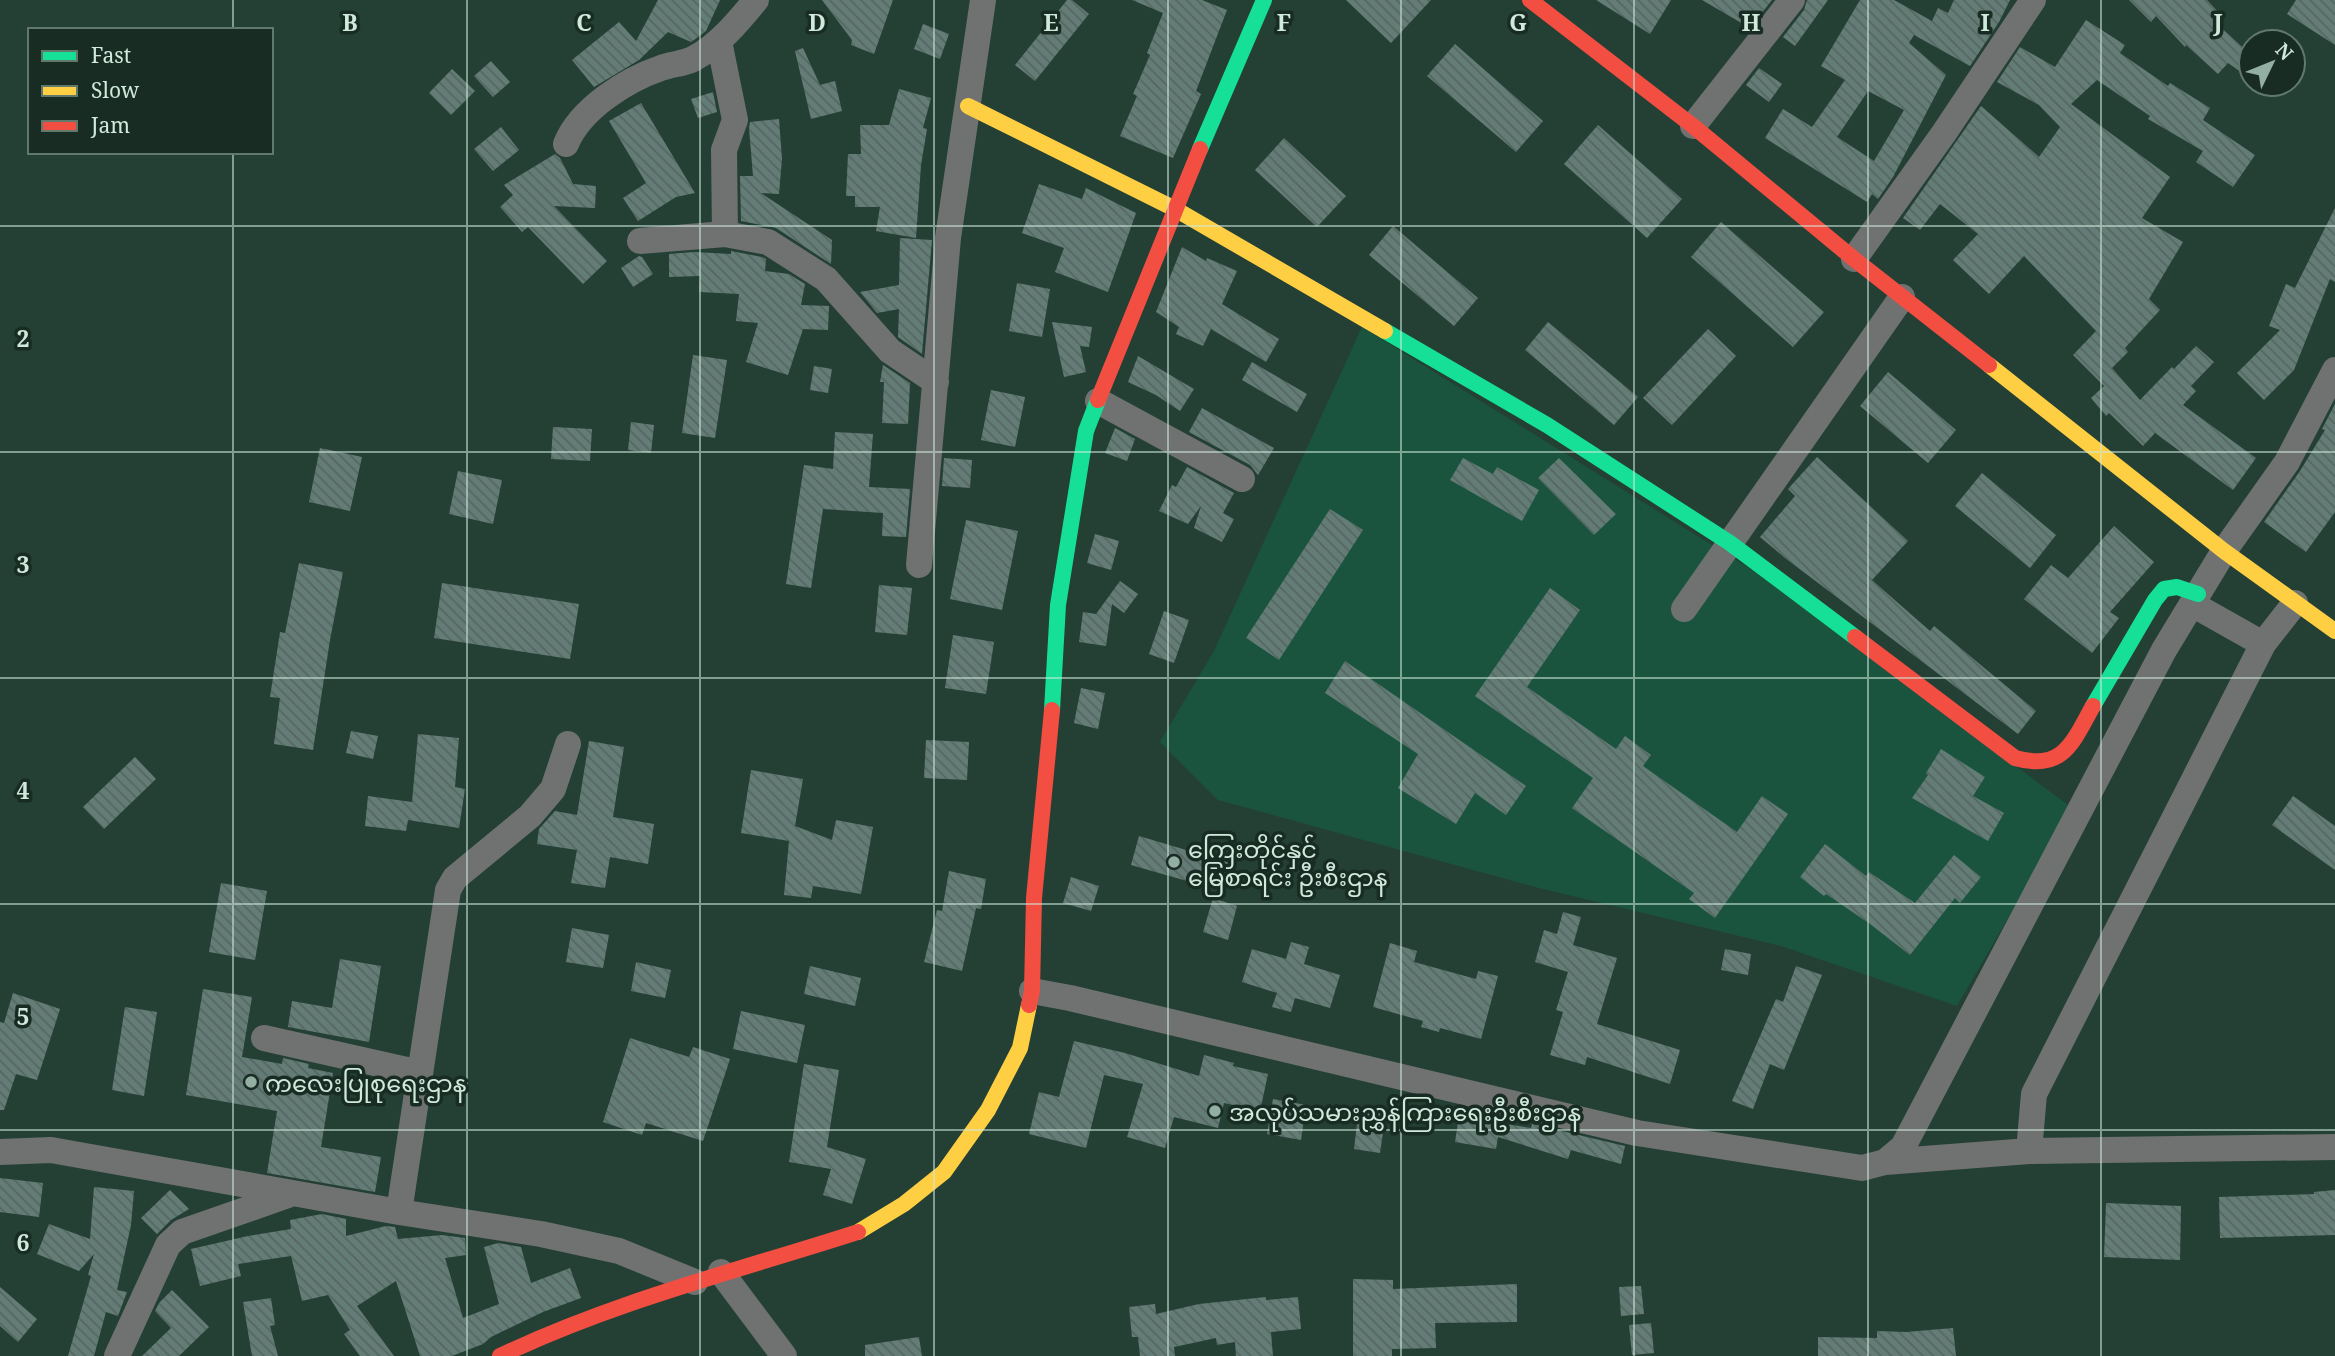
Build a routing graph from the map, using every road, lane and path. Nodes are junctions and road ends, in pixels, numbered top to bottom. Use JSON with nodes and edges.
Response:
{"nodes":[{"id":1,"x":756,"y":0,"type":"edge"},
{"id":2,"x":983,"y":0,"type":"edge"},
{"id":3,"x":1264,"y":0,"type":"edge"},
{"id":4,"x":1530,"y":0,"type":"edge"},
{"id":5,"x":1792,"y":0,"type":"edge"},
{"id":6,"x":2033,"y":0,"type":"edge"},
{"id":7,"x":719,"y":41,"type":"junction"},
{"id":8,"x":968,"y":106,"type":"junction"},
{"id":9,"x":1693,"y":126,"type":"junction"},
{"id":10,"x":566,"y":144,"type":"dead end"},
{"id":11,"x":1175,"y":209,"type":"junction"},
{"id":12,"x":725,"y":234,"type":"junction"},
{"id":13,"x":640,"y":242,"type":"dead end"},
{"id":14,"x":1854,"y":259,"type":"junction"},
{"id":15,"x":1902,"y":297,"type":"junction"},
{"id":16,"x":2335,"y":370,"type":"edge"},
{"id":17,"x":936,"y":382,"type":"junction"},
{"id":18,"x":1098,"y":401,"type":"junction"},
{"id":19,"x":1242,"y":479,"type":"dead end"},
{"id":20,"x":1730,"y":543,"type":"junction"},
{"id":21,"x":2224,"y":551,"type":"junction"},
{"id":22,"x":919,"y":565,"type":"dead end"},
{"id":23,"x":2195,"y":599,"type":"junction"},
{"id":24,"x":2295,"y":603,"type":"junction"},
{"id":25,"x":1684,"y":609,"type":"dead end"},
{"id":26,"x":2335,"y":631,"type":"edge"},
{"id":27,"x":2136,"y":632,"type":"junction"},
{"id":28,"x":2263,"y":644,"type":"junction"},
{"id":29,"x":2164,"y":650,"type":"junction"},
{"id":30,"x":568,"y":744,"type":"dead end"},
{"id":31,"x":1032,"y":991,"type":"junction"},
{"id":32,"x":264,"y":1038,"type":"dead end"},
{"id":33,"x":420,"y":1073,"type":"junction"},
{"id":34,"x":2335,"y":1147,"type":"edge"},
{"id":35,"x":2029,"y":1151,"type":"junction"},
{"id":36,"x":0,"y":1152,"type":"edge"},
{"id":37,"x":1885,"y":1162,"type":"junction"},
{"id":38,"x":293,"y":1193,"type":"junction"},
{"id":39,"x":399,"y":1212,"type":"junction"},
{"id":40,"x":721,"y":1272,"type":"junction"},
{"id":41,"x":695,"y":1282,"type":"junction"},
{"id":42,"x":117,"y":1356,"type":"edge"},
{"id":43,"x":500,"y":1356,"type":"edge"},
{"id":44,"x":784,"y":1356,"type":"edge"}],
"edges":[{"from":1,"to":7,"type":"street"},
{"from":2,"to":8,"type":"street"},
{"from":3,"to":11,"type":"main road"},
{"from":4,"to":9,"type":"main road"},
{"from":5,"to":9,"type":"street"},
{"from":6,"to":14,"type":"street"},
{"from":7,"to":10,"type":"street"},
{"from":7,"to":12,"type":"street"},
{"from":8,"to":11,"type":"main road"},
{"from":8,"to":17,"type":"street"},
{"from":9,"to":14,"type":"main road"},
{"from":11,"to":18,"type":"main road"},
{"from":11,"to":20,"type":"main road"},
{"from":12,"to":13,"type":"street"},
{"from":12,"to":17,"type":"street"},
{"from":14,"to":15,"type":"main road"},
{"from":15,"to":20,"type":"street"},
{"from":15,"to":21,"type":"main road"},
{"from":16,"to":21,"type":"street"},
{"from":17,"to":22,"type":"street"},
{"from":18,"to":19,"type":"street"},
{"from":18,"to":31,"type":"main road"},
{"from":20,"to":25,"type":"street"},
{"from":20,"to":27,"type":"main road"},
{"from":21,"to":23,"type":"street"},
{"from":21,"to":24,"type":"main road"},
{"from":23,"to":27,"type":"main road"},
{"from":23,"to":28,"type":"street"},
{"from":23,"to":29,"type":"street"},
{"from":24,"to":26,"type":"main road"},
{"from":24,"to":28,"type":"street"},
{"from":27,"to":29,"type":"street"},
{"from":28,"to":35,"type":"street"},
{"from":29,"to":37,"type":"street"},
{"from":30,"to":33,"type":"street"},
{"from":31,"to":37,"type":"street"},
{"from":31,"to":40,"type":"main road"},
{"from":32,"to":33,"type":"street"},
{"from":33,"to":39,"type":"street"},
{"from":34,"to":35,"type":"street"},
{"from":35,"to":37,"type":"street"},
{"from":36,"to":38,"type":"street"},
{"from":38,"to":39,"type":"street"},
{"from":38,"to":42,"type":"street"},
{"from":39,"to":41,"type":"street"},
{"from":40,"to":41,"type":"main road"},
{"from":40,"to":44,"type":"street"},
{"from":41,"to":43,"type":"main road"}]}
